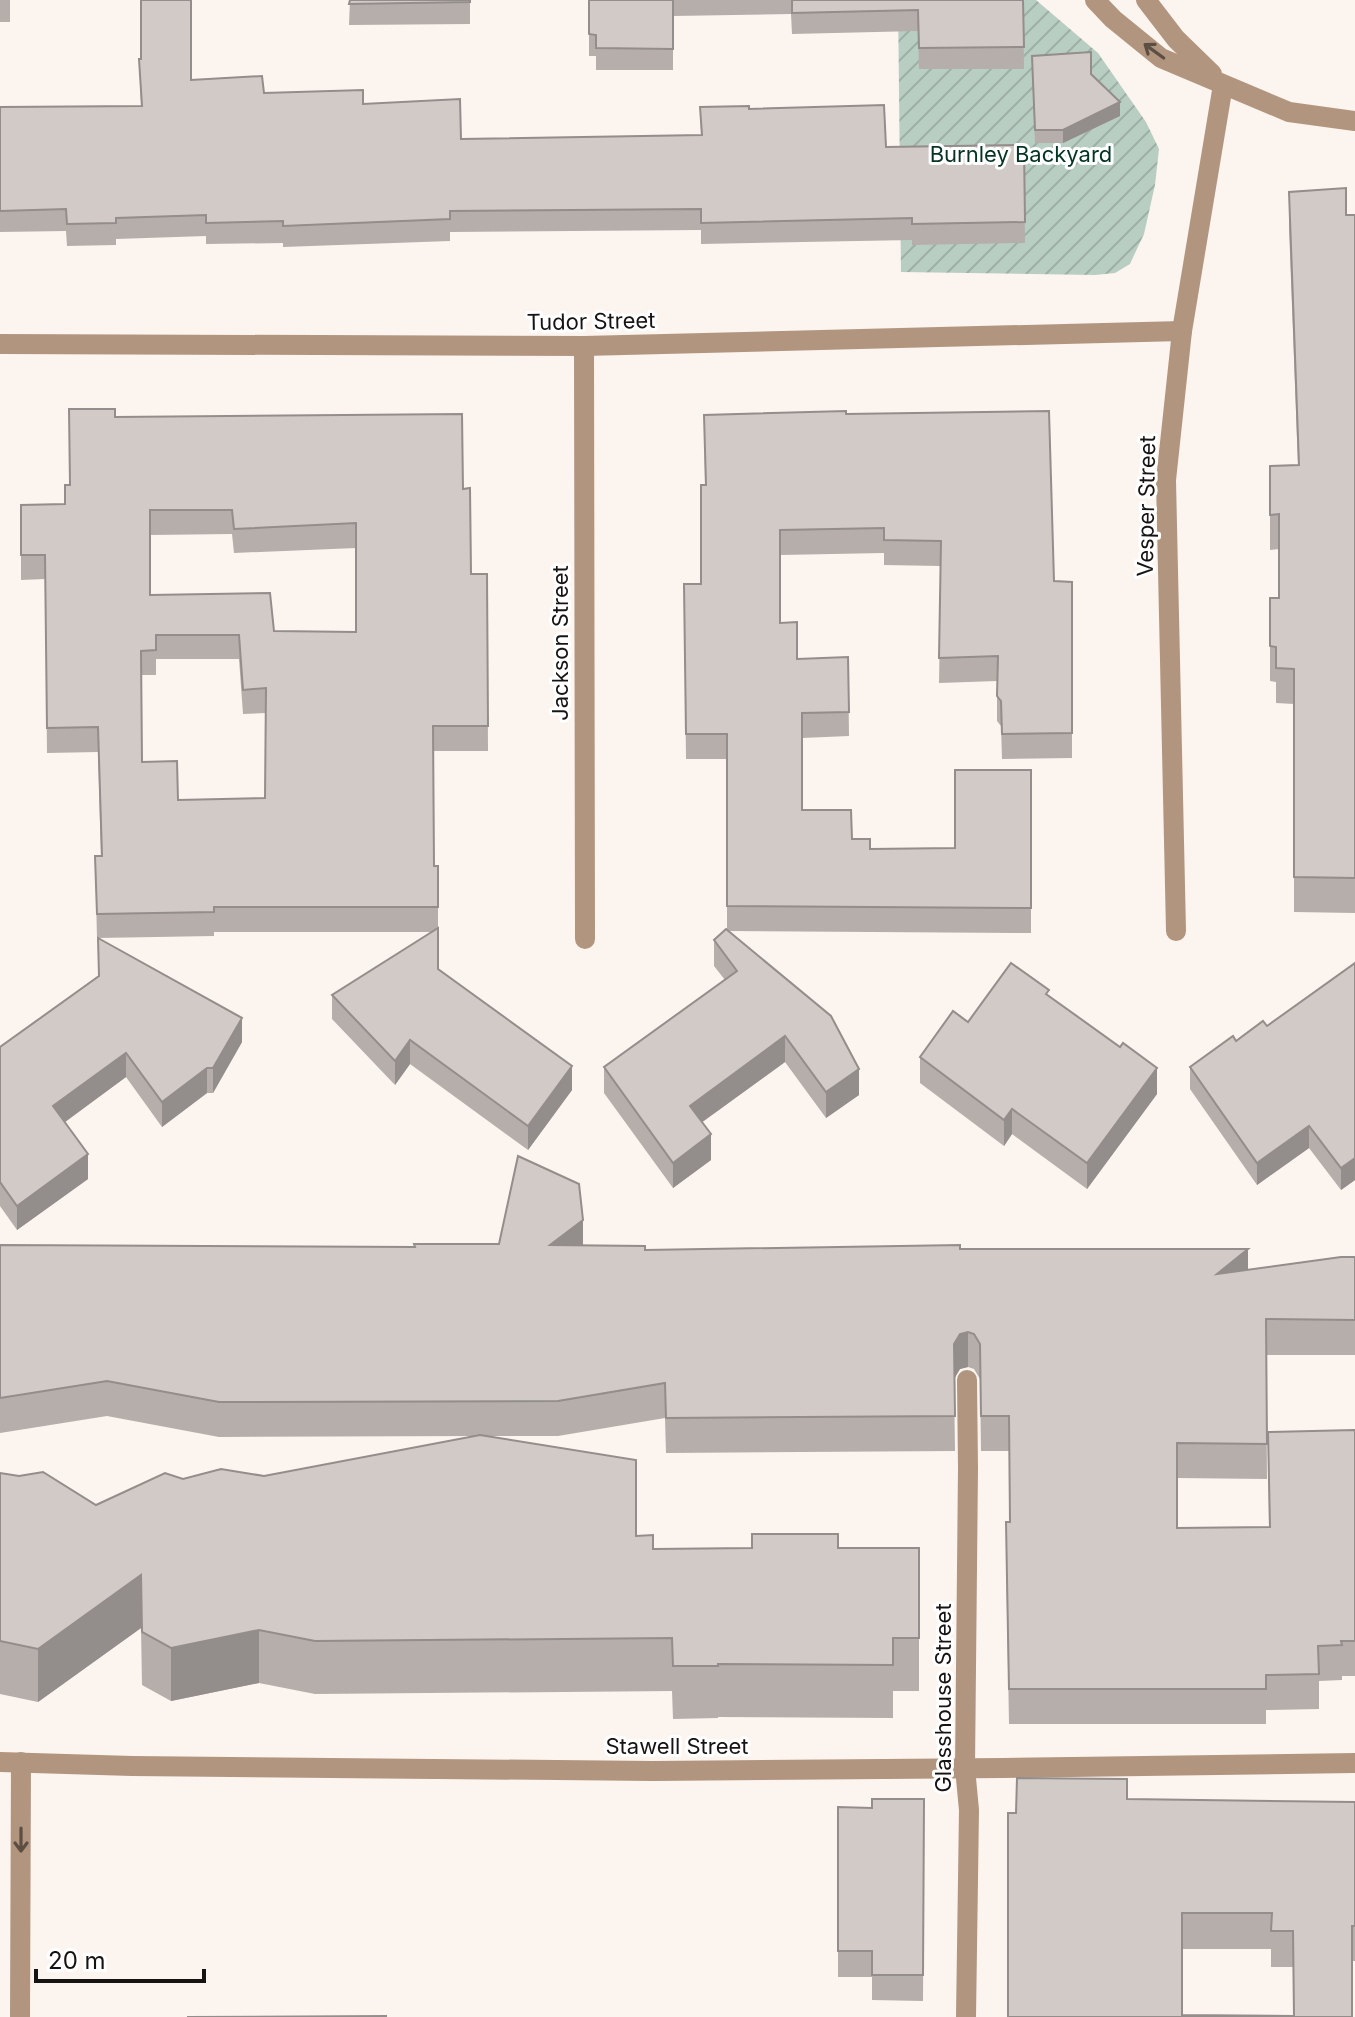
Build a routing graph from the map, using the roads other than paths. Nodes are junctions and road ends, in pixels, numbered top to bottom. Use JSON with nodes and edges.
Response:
{"nodes":[{"id":1,"x":1095,"y":0,"type":"edge"},
{"id":2,"x":1146,"y":0,"type":"edge"},
{"id":3,"x":1223,"y":85,"type":"junction"},
{"id":4,"x":1355,"y":121,"type":"edge"},
{"id":5,"x":1182,"y":331,"type":"junction"},
{"id":6,"x":0,"y":344,"type":"edge"},
{"id":7,"x":584,"y":346,"type":"junction"},
{"id":8,"x":1176,"y":931,"type":"dead end"},
{"id":9,"x":585,"y":939,"type":"dead end"},
{"id":10,"x":967,"y":1380,"type":"dead end"},
{"id":11,"x":10,"y":1762,"type":"edge"},
{"id":12,"x":1355,"y":1763,"type":"edge"},
{"id":13,"x":965,"y":1768,"type":"junction"},
{"id":14,"x":20,"y":2017,"type":"edge"},
{"id":15,"x":966,"y":2017,"type":"edge"}],
"edges":[{"from":3,"to":1,"type":"street","one_way":true},
{"from":2,"to":3,"type":"street"},
{"from":3,"to":4,"type":"street"},
{"from":3,"to":5,"type":"street","name":"Vesper Street"},
{"from":5,"to":7,"type":"street","name":"Tudor Street"},
{"from":5,"to":8,"type":"street","name":"Vesper Street"},
{"from":6,"to":7,"type":"street","name":"Tudor Street"},
{"from":7,"to":9,"type":"street","name":"Jackson Street"},
{"from":10,"to":13,"type":"street","name":"Glasshouse Street"},
{"from":11,"to":13,"type":"street","name":"Stawell Street"},
{"from":11,"to":14,"type":"street","one_way":true},
{"from":12,"to":13,"type":"street","name":"Stawell Street"},
{"from":13,"to":15,"type":"street","name":"Glasshouse Street"}]}
